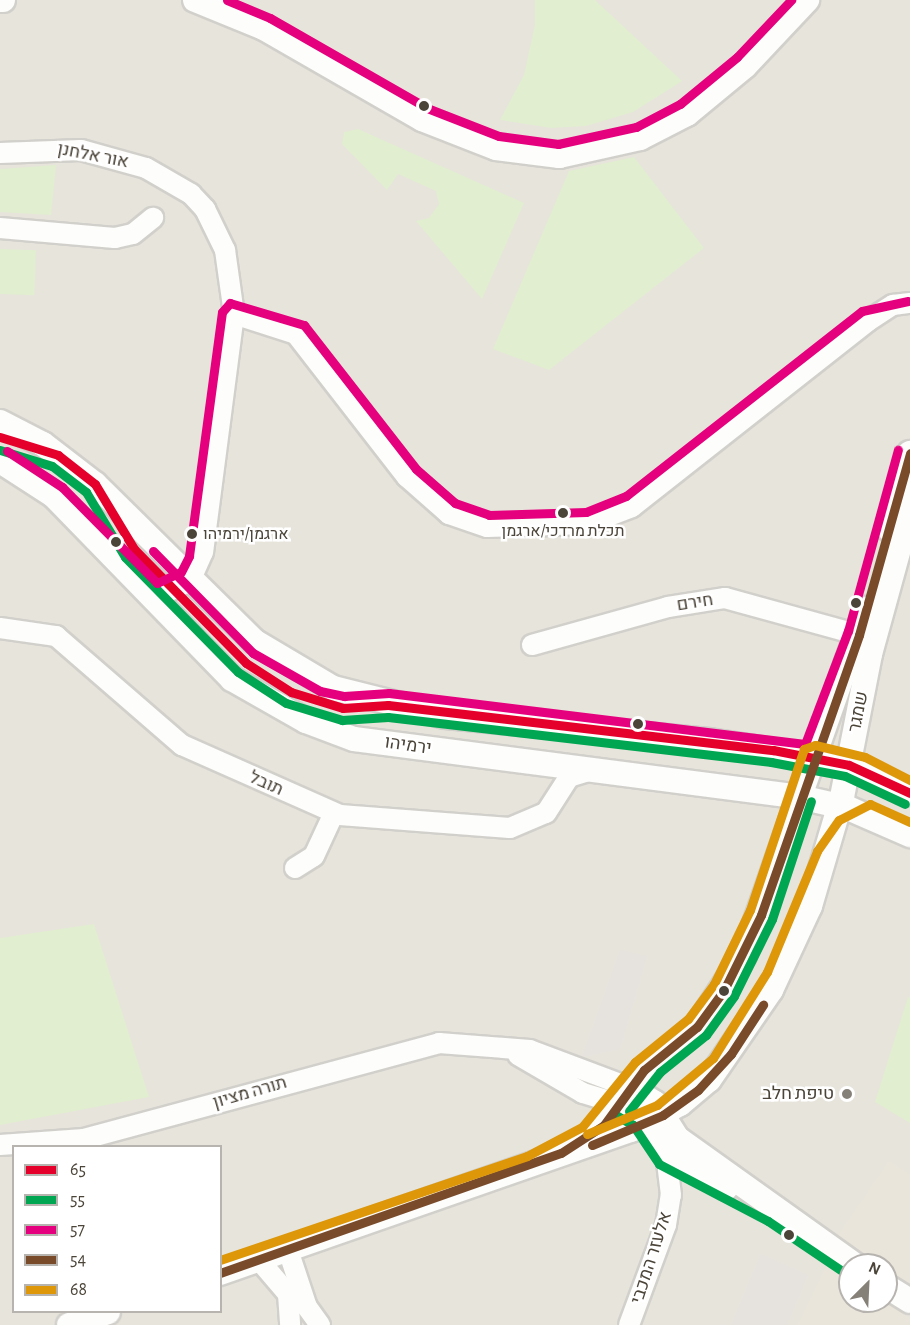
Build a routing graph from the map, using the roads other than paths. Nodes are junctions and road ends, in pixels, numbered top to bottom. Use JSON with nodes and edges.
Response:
{"nodes":[{"id":1,"x":195,"y":0,"type":"edge"},
{"id":2,"x":807,"y":0,"type":"edge"},
{"id":3,"x":0,"y":153,"type":"edge"},
{"id":4,"x":153,"y":218,"type":"dead end"},
{"id":5,"x":0,"y":228,"type":"edge"},
{"id":6,"x":910,"y":303,"type":"edge"},
{"id":7,"x":910,"y":313,"type":"edge"},
{"id":8,"x":234,"y":314,"type":"junction"},
{"id":9,"x":868,"y":321,"type":"junction"},
{"id":10,"x":0,"y":422,"type":"edge"},
{"id":11,"x":910,"y":453,"type":"edge"},
{"id":12,"x":0,"y":461,"type":"edge"},
{"id":13,"x":910,"y":509,"type":"edge"},
{"id":14,"x":184,"y":576,"type":"junction"},
{"id":15,"x":155,"y":598,"type":"junction"},
{"id":16,"x":0,"y":628,"type":"edge"},
{"id":17,"x":859,"y":635,"type":"junction"},
{"id":18,"x":532,"y":645,"type":"dead end"},
{"id":19,"x":813,"y":757,"type":"junction"},
{"id":20,"x":538,"y":762,"type":"junction"},
{"id":21,"x":849,"y":765,"type":"junction"},
{"id":22,"x":592,"y":770,"type":"junction"},
{"id":23,"x":560,"y":791,"type":"junction"},
{"id":24,"x":910,"y":793,"type":"edge"},
{"id":25,"x":800,"y":797,"type":"junction"},
{"id":26,"x":840,"y":805,"type":"junction"},
{"id":27,"x":334,"y":813,"type":"junction"},
{"id":28,"x":869,"y":816,"type":"junction"},
{"id":29,"x":910,"y":835,"type":"edge"},
{"id":30,"x":823,"y":866,"type":"junction"},
{"id":31,"x":295,"y":868,"type":"dead end"},
{"id":32,"x":626,"y":1096,"type":"junction"},
{"id":33,"x":654,"y":1119,"type":"junction"},
{"id":34,"x":604,"y":1140,"type":"junction"},
{"id":35,"x":0,"y":1145,"type":"edge"},
{"id":36,"x":666,"y":1154,"type":"junction"},
{"id":37,"x":532,"y":1167,"type":"junction"},
{"id":38,"x":774,"y":1211,"type":"junction"},
{"id":39,"x":288,"y":1250,"type":"junction"},
{"id":40,"x":838,"y":1254,"type":"edge"},
{"id":41,"x":259,"y":1260,"type":"junction"},
{"id":42,"x":222,"y":1272,"type":"edge"},
{"id":43,"x":102,"y":1313,"type":"edge"},
{"id":44,"x":69,"y":1325,"type":"edge"},
{"id":45,"x":290,"y":1325,"type":"edge"},
{"id":46,"x":320,"y":1325,"type":"edge"},
{"id":47,"x":628,"y":1325,"type":"edge"}],
"edges":[{"from":1,"to":2,"type":"street"},
{"from":3,"to":8,"type":"street","name":"אור אלחנן"},
{"from":4,"to":5,"type":"street"},
{"from":6,"to":9,"type":"street"},
{"from":7,"to":9,"type":"street"},
{"from":8,"to":9,"type":"street"},
{"from":8,"to":14,"type":"street","name":"אור אלחנן"},
{"from":10,"to":14,"type":"street","name":"ירמיהו"},
{"from":11,"to":17,"type":"street","name":"שמגר"},
{"from":12,"to":15,"type":"street","name":"ירמיהו"},
{"from":13,"to":21,"type":"street","name":"שמגר"},
{"from":14,"to":15,"type":"street"},
{"from":14,"to":19,"type":"street","name":"ירמיהו"},
{"from":15,"to":20,"type":"street","name":"ירמיהו"},
{"from":16,"to":27,"type":"street","name":"תובל"},
{"from":17,"to":18,"type":"street","name":"חירם"},
{"from":17,"to":19,"type":"street","name":"שמגר"},
{"from":19,"to":21,"type":"street","name":"ירמיהו"},
{"from":19,"to":25,"type":"street","name":"שמגר"},
{"from":20,"to":22,"type":"street","name":"ירמיהו"},
{"from":20,"to":23,"type":"street"},
{"from":21,"to":24,"type":"street","name":"ירמיהו"},
{"from":21,"to":26,"type":"street","name":"שמגר"},
{"from":22,"to":23,"type":"street","name":"תובל"},
{"from":22,"to":25,"type":"street","name":"ירמיהו"},
{"from":23,"to":27,"type":"street","name":"תובל"},
{"from":25,"to":26,"type":"street","name":"ירמיהו"},
{"from":25,"to":32,"type":"street","name":"שמגר"},
{"from":26,"to":28,"type":"street","name":"ירמיהו"},
{"from":26,"to":30,"type":"street","name":"שמגר"},
{"from":27,"to":31,"type":"street"},
{"from":28,"to":29,"type":"street","name":"ירמיהו"},
{"from":28,"to":30,"type":"street"},
{"from":30,"to":33,"type":"street","name":"שמגר"},
{"from":32,"to":33,"type":"street"},
{"from":32,"to":35,"type":"street","name":"תורה מציון"},
{"from":32,"to":37,"type":"street","name":"שמגר"},
{"from":33,"to":34,"type":"street","name":"שמגר"},
{"from":33,"to":36,"type":"street"},
{"from":33,"to":38,"type":"street"},
{"from":34,"to":36,"type":"street"},
{"from":34,"to":37,"type":"street","name":"שמגר"},
{"from":36,"to":38,"type":"street"},
{"from":36,"to":47,"type":"street","name":"אלעזר המכבי"},
{"from":37,"to":39,"type":"street"},
{"from":38,"to":40,"type":"street"},
{"from":39,"to":41,"type":"street"},
{"from":39,"to":46,"type":"street"},
{"from":41,"to":42,"type":"street"},
{"from":41,"to":45,"type":"street"},
{"from":43,"to":44,"type":"street"}]}
